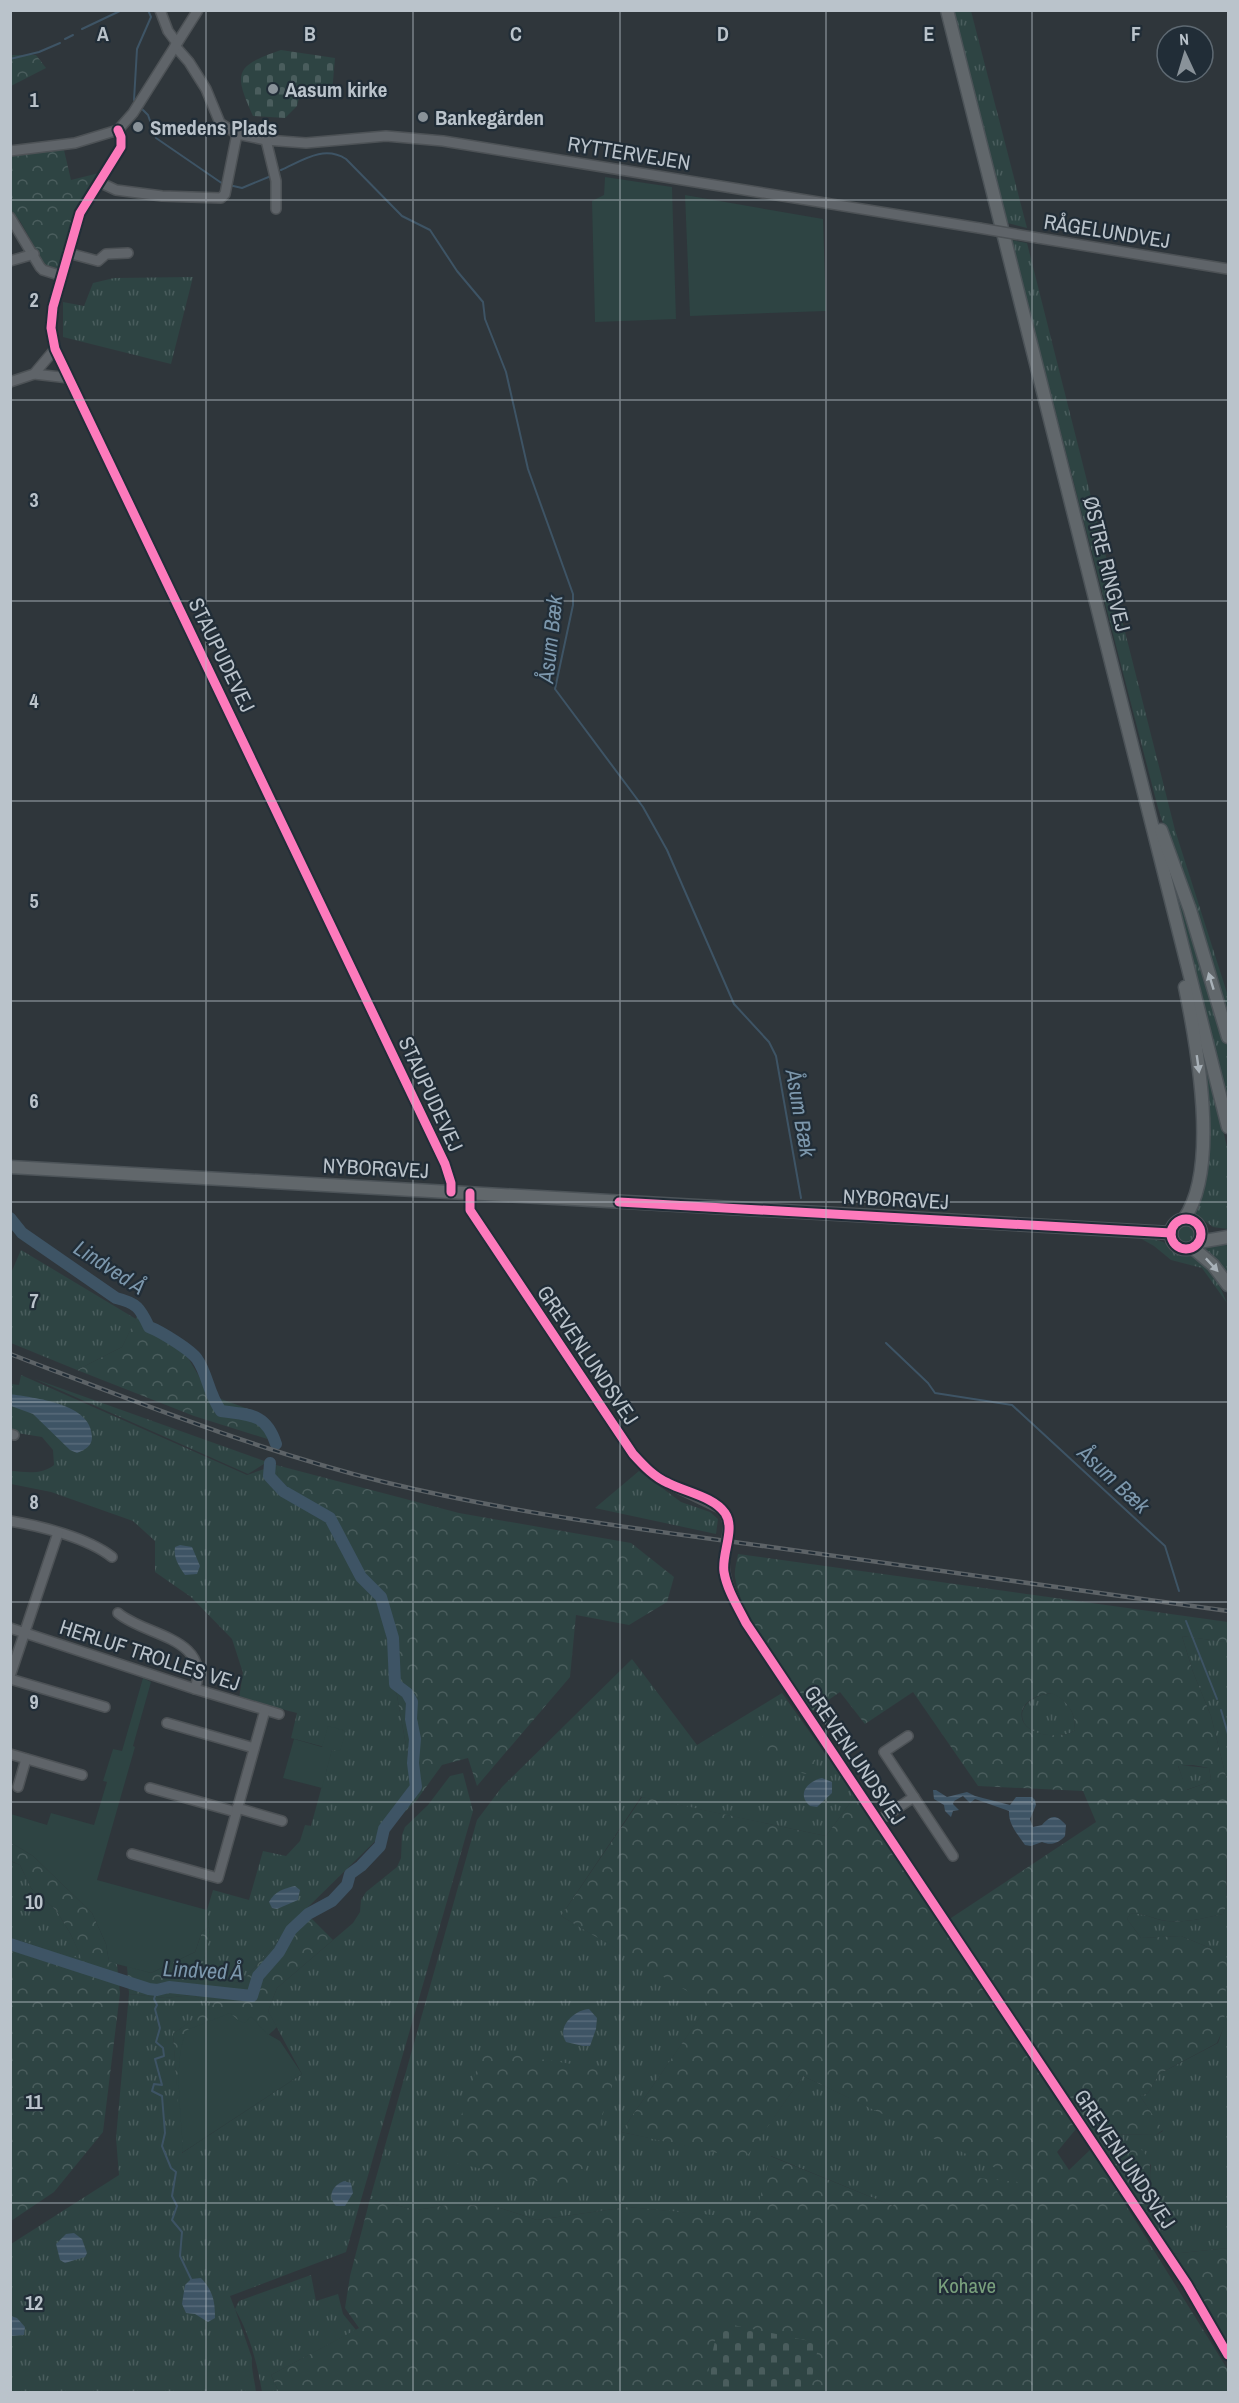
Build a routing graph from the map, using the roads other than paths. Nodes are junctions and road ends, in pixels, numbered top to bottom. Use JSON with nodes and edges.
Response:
{"nodes":[{"id":1,"x":160,"y":10,"type":"edge"},
{"id":2,"x":198,"y":10,"type":"edge"},
{"id":3,"x":947,"y":10,"type":"edge"},
{"id":4,"x":176,"y":44,"type":"junction"},
{"id":5,"x":118,"y":130,"type":"junction"},
{"id":6,"x":237,"y":134,"type":"junction"},
{"id":7,"x":266,"y":140,"type":"junction"},
{"id":8,"x":10,"y":151,"type":"edge"},
{"id":9,"x":99,"y":182,"type":"junction"},
{"id":10,"x":276,"y":209,"type":"dead end"},
{"id":11,"x":10,"y":217,"type":"edge"},
{"id":12,"x":979,"y":228,"type":"joint"},
{"id":13,"x":68,"y":253,"type":"junction"},
{"id":14,"x":128,"y":253,"type":"dead end"},
{"id":15,"x":34,"y":254,"type":"junction"},
{"id":16,"x":10,"y":261,"type":"edge"},
{"id":17,"x":1228,"y":269,"type":"edge"},
{"id":18,"x":62,"y":276,"type":"junction"},
{"id":19,"x":55,"y":349,"type":"junction"},
{"id":20,"x":34,"y":374,"type":"junction"},
{"id":21,"x":69,"y":378,"type":"junction"},
{"id":22,"x":10,"y":382,"type":"edge"},
{"id":23,"x":1140,"y":772,"type":"junction"},
{"id":24,"x":1172,"y":903,"type":"junction"},
{"id":25,"x":1228,"y":1037,"type":"edge"},
{"id":26,"x":1228,"y":1127,"type":"edge"},
{"id":27,"x":10,"y":1167,"type":"edge"},
{"id":28,"x":451,"y":1192,"type":"junction"},
{"id":29,"x":470,"y":1193,"type":"junction"},
{"id":30,"x":1184,"y":1219,"type":"junction"},
{"id":31,"x":1200,"y":1227,"type":"junction"},
{"id":32,"x":1171,"y":1233,"type":"junction"},
{"id":33,"x":1228,"y":1236,"type":"edge"},
{"id":34,"x":1196,"y":1245,"type":"junction"},
{"id":35,"x":1228,"y":1285,"type":"edge"},
{"id":36,"x":10,"y":1521,"type":"edge"},
{"id":37,"x":58,"y":1533,"type":"junction"},
{"id":38,"x":112,"y":1557,"type":"dead end"},
{"id":39,"x":118,"y":1613,"type":"dead end"},
{"id":40,"x":10,"y":1629,"type":"edge"},
{"id":41,"x":24,"y":1633,"type":"junction"},
{"id":42,"x":10,"y":1678,"type":"edge"},
{"id":43,"x":195,"y":1689,"type":"junction"},
{"id":44,"x":105,"y":1707,"type":"dead end"},
{"id":45,"x":265,"y":1710,"type":"junction"},
{"id":46,"x":279,"y":1714,"type":"dead end"},
{"id":47,"x":167,"y":1723,"type":"dead end"},
{"id":48,"x":908,"y":1736,"type":"dead end"},
{"id":49,"x":254,"y":1748,"type":"junction"},
{"id":50,"x":10,"y":1754,"type":"edge"},
{"id":51,"x":26,"y":1759,"type":"junction"},
{"id":52,"x":82,"y":1775,"type":"dead end"},
{"id":53,"x":18,"y":1787,"type":"dead end"},
{"id":54,"x":150,"y":1788,"type":"dead end"},
{"id":55,"x":914,"y":1797,"type":"junction"},
{"id":56,"x":237,"y":1810,"type":"junction"},
{"id":57,"x":282,"y":1821,"type":"dead end"},
{"id":58,"x":878,"y":1821,"type":"junction"},
{"id":59,"x":132,"y":1854,"type":"dead end"},
{"id":60,"x":953,"y":1856,"type":"dead end"},
{"id":61,"x":1228,"y":2355,"type":"edge"}],
"edges":[{"from":1,"to":4,"type":"street"},
{"from":2,"to":4,"type":"street"},
{"from":3,"to":23,"type":"main road","name":"ØSTRE RINGVEJ"},
{"from":4,"to":5,"type":"street"},
{"from":4,"to":6,"type":"street"},
{"from":5,"to":8,"type":"street"},
{"from":5,"to":9,"type":"street","name":"STAUPUDEVEJ"},
{"from":6,"to":7,"type":"street","name":"RYTTERVEJEN"},
{"from":6,"to":9,"type":"street"},
{"from":7,"to":10,"type":"street"},
{"from":7,"to":12,"type":"street","name":"RYTTERVEJEN"},
{"from":9,"to":13,"type":"street","name":"STAUPUDEVEJ"},
{"from":11,"to":15,"type":"street"},
{"from":12,"to":17,"type":"street","name":"RÅGELUNDVEJ","bridge":true},
{"from":13,"to":14,"type":"street"},
{"from":13,"to":18,"type":"street","name":"STAUPUDEVEJ"},
{"from":15,"to":16,"type":"street"},
{"from":15,"to":18,"type":"street"},
{"from":18,"to":19,"type":"street","name":"STAUPUDEVEJ"},
{"from":19,"to":20,"type":"street"},
{"from":19,"to":21,"type":"street","name":"STAUPUDEVEJ"},
{"from":20,"to":21,"type":"street"},
{"from":20,"to":22,"type":"street"},
{"from":21,"to":28,"type":"street","name":"STAUPUDEVEJ"},
{"from":23,"to":24,"type":"main road","name":"ØSTRE RINGVEJ"},
{"from":25,"to":23,"type":"main road","one_way":true},
{"from":24,"to":26,"type":"main road","name":"ØSTRE RINGVEJ"},
{"from":24,"to":30,"type":"main road","one_way":true},
{"from":27,"to":28,"type":"main road","name":"NYBORGVEJ"},
{"from":28,"to":29,"type":"main road","name":"NYBORGVEJ"},
{"from":29,"to":32,"type":"main road","name":"NYBORGVEJ"},
{"from":29,"to":58,"type":"street","name":"GREVENLUNDSVEJ","bridge":true},
{"from":30,"to":31,"type":"main road"},
{"from":30,"to":32,"type":"main road"},
{"from":31,"to":33,"type":"main road"},
{"from":31,"to":34,"type":"main road"},
{"from":32,"to":34,"type":"main road"},
{"from":33,"to":34,"type":"main road"},
{"from":34,"to":35,"type":"main road","one_way":true},
{"from":36,"to":37,"type":"street"},
{"from":37,"to":38,"type":"street"},
{"from":37,"to":41,"type":"street"},
{"from":39,"to":43,"type":"street"},
{"from":40,"to":41,"type":"street","name":"HERLUF TROLLES VEJ"},
{"from":41,"to":42,"type":"street"},
{"from":41,"to":43,"type":"street","name":"HERLUF TROLLES VEJ"},
{"from":42,"to":44,"type":"street"},
{"from":43,"to":45,"type":"street","name":"HERLUF TROLLES VEJ"},
{"from":45,"to":46,"type":"street","name":"HERLUF TROLLES VEJ"},
{"from":45,"to":49,"type":"street"},
{"from":47,"to":49,"type":"street"},
{"from":48,"to":55,"type":"street","name":"GREVENLUNDSVEJ"},
{"from":49,"to":56,"type":"street"},
{"from":50,"to":51,"type":"street"},
{"from":51,"to":52,"type":"street"},
{"from":51,"to":53,"type":"street"},
{"from":54,"to":56,"type":"street"},
{"from":55,"to":58,"type":"street","name":"GREVENLUNDSVEJ"},
{"from":55,"to":60,"type":"street","name":"GREVENLUNDSVEJ"},
{"from":56,"to":57,"type":"street"},
{"from":56,"to":59,"type":"street"},
{"from":58,"to":61,"type":"street","name":"GREVENLUNDSVEJ"}]}
